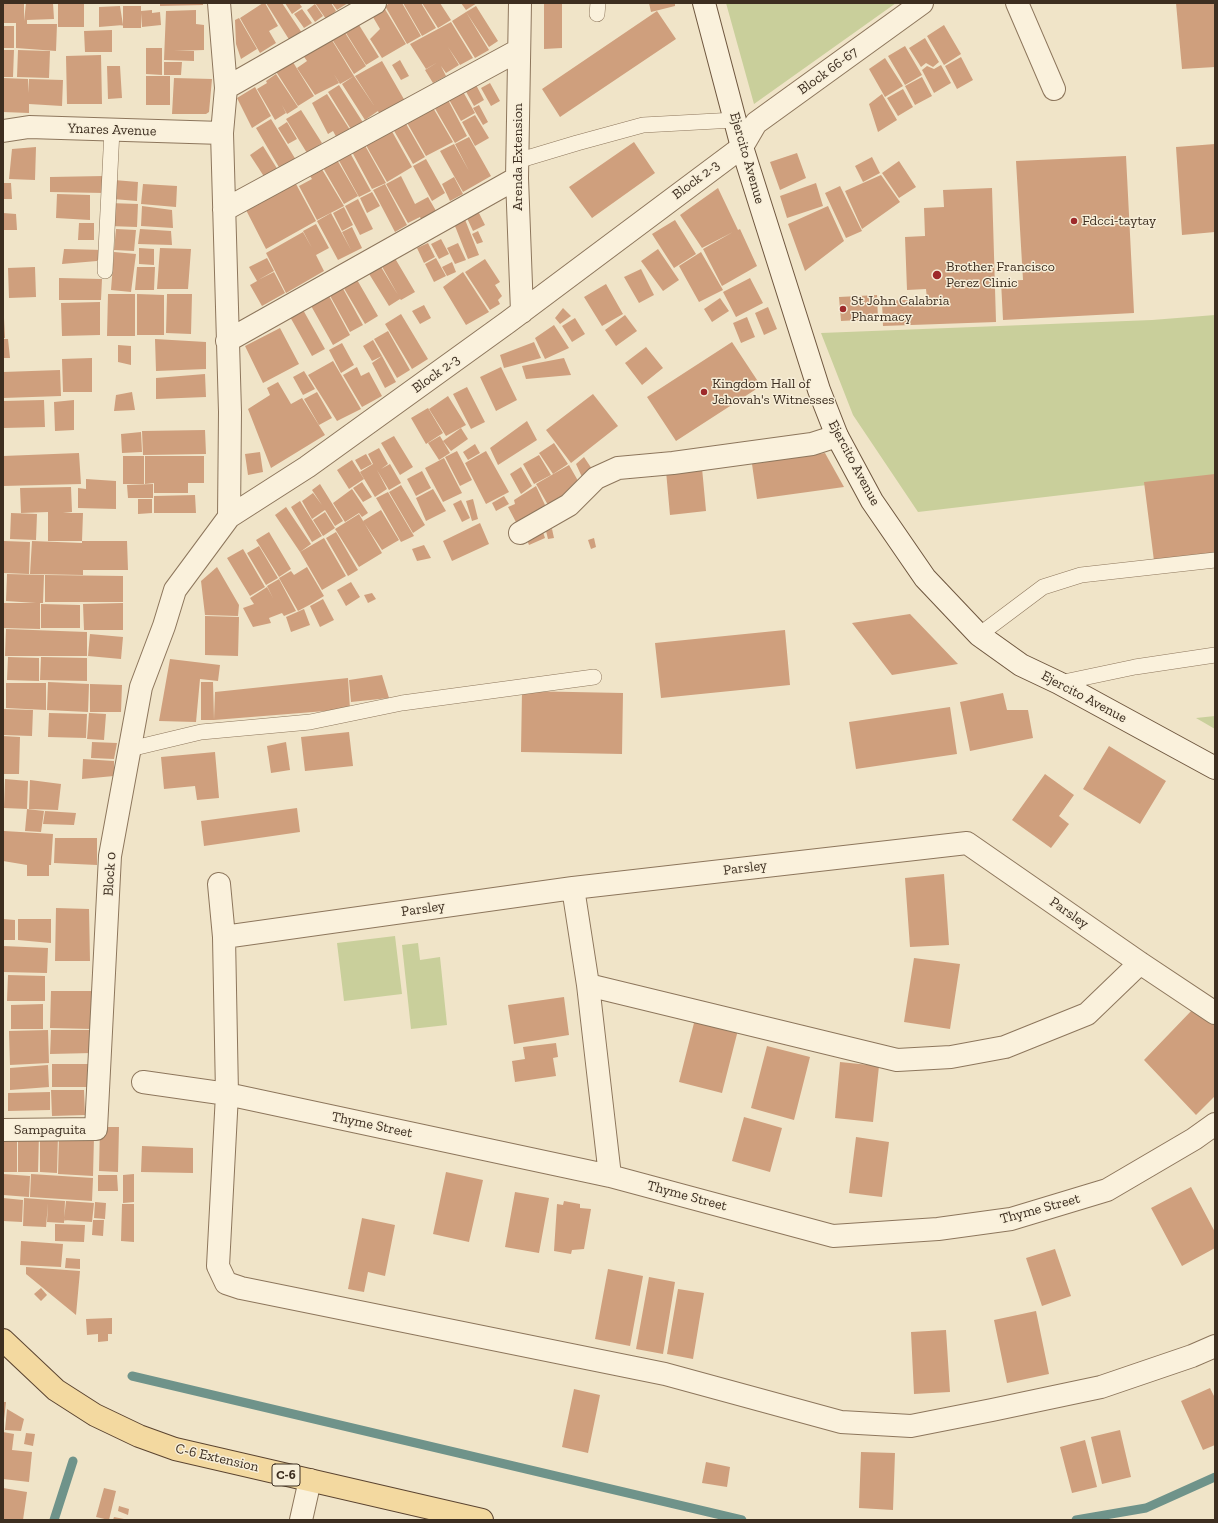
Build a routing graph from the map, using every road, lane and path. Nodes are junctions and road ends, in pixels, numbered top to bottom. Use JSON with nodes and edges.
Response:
{"nodes":[{"id":1,"x":219,"y":3,"type":"edge"},
{"id":2,"x":375,"y":3,"type":"edge"},
{"id":3,"x":520,"y":3,"type":"edge"},
{"id":4,"x":704,"y":3,"type":"edge"},
{"id":5,"x":922,"y":3,"type":"edge"},
{"id":6,"x":1017,"y":3,"type":"edge"},
{"id":7,"x":519,"y":50,"type":"junction"},
{"id":8,"x":226,"y":88,"type":"junction"},
{"id":9,"x":1054,"y":89,"type":"dead end"},
{"id":10,"x":735,"y":120,"type":"junction"},
{"id":11,"x":112,"y":130,"type":"junction"},
{"id":12,"x":3,"y":131,"type":"edge"},
{"id":13,"x":222,"y":133,"type":"junction"},
{"id":14,"x":742,"y":147,"type":"junction"},
{"id":15,"x":517,"y":170,"type":"junction"},
{"id":16,"x":224,"y":210,"type":"junction"},
{"id":17,"x":105,"y":271,"type":"dead end"},
{"id":18,"x":522,"y":312,"type":"junction"},
{"id":19,"x":227,"y":341,"type":"junction"},
{"id":20,"x":837,"y":436,"type":"junction"},
{"id":21,"x":229,"y":517,"type":"junction"},
{"id":22,"x":520,"y":533,"type":"dead end"},
{"id":23,"x":1215,"y":560,"type":"edge"},
{"id":24,"x":164,"y":626,"type":"joint"},
{"id":25,"x":979,"y":635,"type":"junction"},
{"id":26,"x":1215,"y":655,"type":"edge"},
{"id":27,"x":594,"y":677,"type":"dead end"},
{"id":28,"x":1059,"y":683,"type":"junction"},
{"id":29,"x":130,"y":749,"type":"junction"},
{"id":30,"x":1215,"y":768,"type":"edge"},
{"id":31,"x":218,"y":884,"type":"dead end"},
{"id":32,"x":573,"y":888,"type":"junction"},
{"id":33,"x":224,"y":937,"type":"junction"},
{"id":34,"x":1140,"y":963,"type":"junction"},
{"id":35,"x":588,"y":985,"type":"junction"},
{"id":36,"x":1215,"y":1013,"type":"edge"},
{"id":37,"x":143,"y":1082,"type":"dead end"},
{"id":38,"x":227,"y":1094,"type":"junction"},
{"id":39,"x":1215,"y":1124,"type":"edge"},
{"id":40,"x":96,"y":1129,"type":"joint"},
{"id":41,"x":3,"y":1130,"type":"edge"},
{"id":42,"x":610,"y":1176,"type":"junction"},
{"id":43,"x":3,"y":1340,"type":"edge"},
{"id":44,"x":1215,"y":1346,"type":"edge"},
{"id":45,"x":310,"y":1480,"type":"junction"},
{"id":46,"x":301,"y":1520,"type":"edge"},
{"id":47,"x":482,"y":1520,"type":"edge"}],
"edges":[{"from":1,"to":8,"type":"street"},
{"from":2,"to":8,"type":"street"},
{"from":3,"to":7,"type":"street","name":"Arenda Extension"},
{"from":4,"to":10,"type":"street","name":"Ejercito Avenue"},
{"from":5,"to":14,"type":"street","name":"Block 66-67"},
{"from":6,"to":9,"type":"street"},
{"from":7,"to":15,"type":"street","name":"Arenda Extension"},
{"from":7,"to":16,"type":"street"},
{"from":8,"to":13,"type":"street"},
{"from":10,"to":14,"type":"street","name":"Ejercito Avenue"},
{"from":10,"to":15,"type":"lane"},
{"from":11,"to":12,"type":"street","name":"Ynares Avenue"},
{"from":11,"to":13,"type":"street","name":"Ynares Avenue"},
{"from":11,"to":17,"type":"lane"},
{"from":13,"to":16,"type":"street"},
{"from":14,"to":18,"type":"street","name":"Block 2-3"},
{"from":14,"to":20,"type":"street","name":"Ejercito Avenue"},
{"from":15,"to":18,"type":"street","name":"Arenda Extension"},
{"from":15,"to":19,"type":"street"},
{"from":16,"to":19,"type":"street"},
{"from":18,"to":21,"type":"street","name":"Block 2-3"},
{"from":19,"to":21,"type":"street"},
{"from":20,"to":22,"type":"street"},
{"from":20,"to":25,"type":"street","name":"Ejercito Avenue"},
{"from":21,"to":24,"type":"street","name":"Block 2-3"},
{"from":23,"to":25,"type":"lane"},
{"from":24,"to":29,"type":"street","name":"Block 0"},
{"from":25,"to":28,"type":"street","name":"Ejercito Avenue"},
{"from":26,"to":28,"type":"lane"},
{"from":27,"to":29,"type":"lane"},
{"from":28,"to":30,"type":"street","name":"Ejercito Avenue"},
{"from":29,"to":40,"type":"street","name":"Block 0"},
{"from":31,"to":33,"type":"street"},
{"from":32,"to":33,"type":"street","name":"Parsley"},
{"from":32,"to":34,"type":"street","name":"Parsley"},
{"from":32,"to":35,"type":"street"},
{"from":33,"to":38,"type":"street"},
{"from":34,"to":35,"type":"street"},
{"from":34,"to":36,"type":"street","name":"Parsley"},
{"from":35,"to":42,"type":"street"},
{"from":37,"to":38,"type":"street","name":"Thyme Street"},
{"from":38,"to":42,"type":"street","name":"Thyme Street"},
{"from":38,"to":44,"type":"street"},
{"from":39,"to":42,"type":"street","name":"Thyme Street"},
{"from":40,"to":41,"type":"street","name":"Sampaguita"},
{"from":43,"to":45,"type":"main road","name":"C-6 Extension","number":"C-6"},
{"from":45,"to":46,"type":"street"},
{"from":45,"to":47,"type":"main road","name":"C-6 Extension","number":"C-6"}]}
